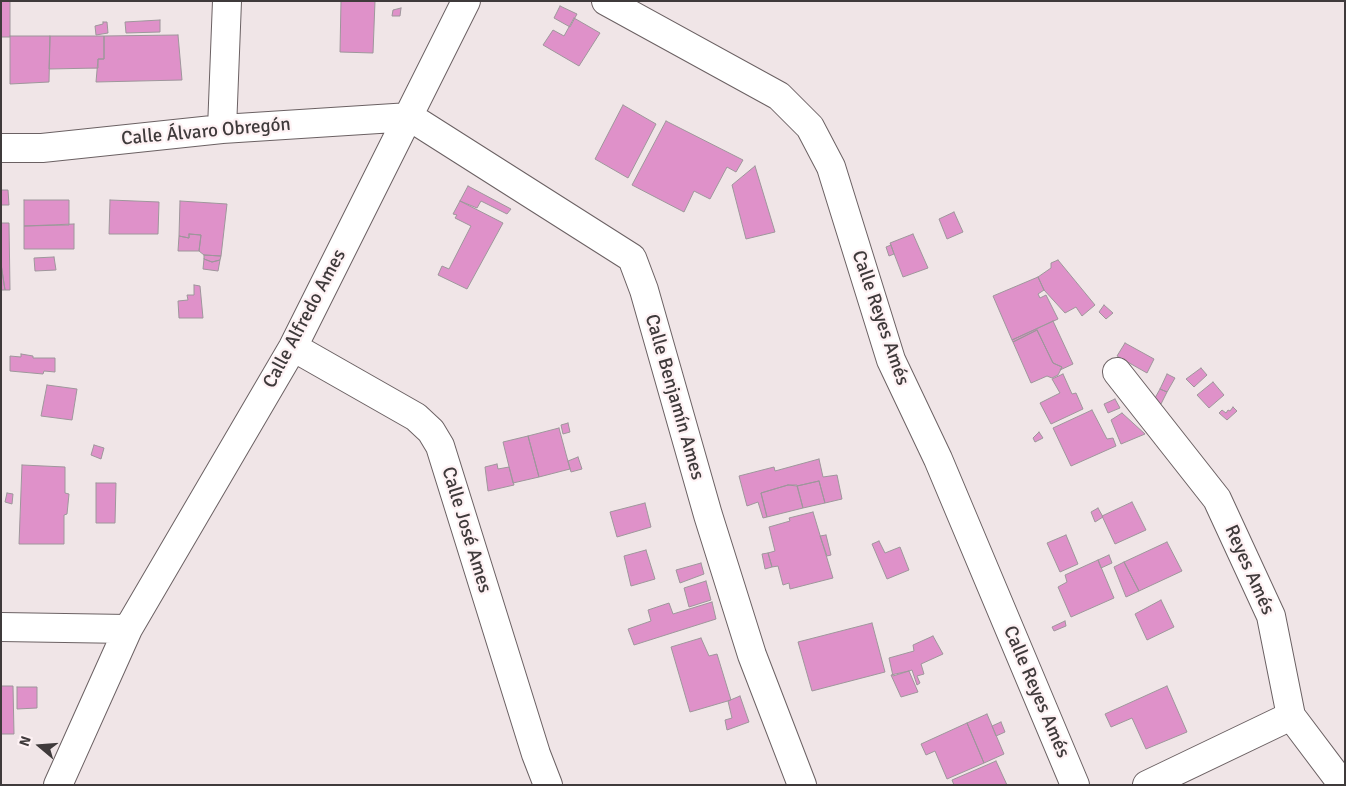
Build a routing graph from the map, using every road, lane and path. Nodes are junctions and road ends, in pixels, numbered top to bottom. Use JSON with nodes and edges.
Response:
{"nodes":[{"id":1,"x":227,"y":1,"type":"edge"},
{"id":2,"x":466,"y":1,"type":"edge"},
{"id":3,"x":606,"y":1,"type":"edge"},
{"id":4,"x":410,"y":117,"type":"junction"},
{"id":5,"x":222,"y":129,"type":"junction"},
{"id":6,"x":1,"y":148,"type":"edge"},
{"id":7,"x":293,"y":347,"type":"junction"},
{"id":8,"x":1117,"y":372,"type":"dead end"},
{"id":9,"x":1,"y":627,"type":"edge"},
{"id":10,"x":128,"y":629,"type":"junction"},
{"id":11,"x":1290,"y":716,"type":"junction"},
{"id":12,"x":58,"y":785,"type":"edge"},
{"id":13,"x":548,"y":785,"type":"edge"},
{"id":14,"x":802,"y":785,"type":"edge"},
{"id":15,"x":1075,"y":785,"type":"edge"},
{"id":16,"x":1147,"y":785,"type":"edge"},
{"id":17,"x":1343,"y":785,"type":"edge"}],
"edges":[{"from":1,"to":5,"type":"street"},
{"from":2,"to":4,"type":"street","name":"Calle Alfredo Ames"},
{"from":3,"to":15,"type":"street","name":"Calle Reyes Amés"},
{"from":4,"to":5,"type":"street","name":"Calle Álvaro Obregón"},
{"from":4,"to":7,"type":"street","name":"Calle Alfredo Ames"},
{"from":4,"to":14,"type":"street","name":"Calle Benjamín Ames"},
{"from":5,"to":6,"type":"street","name":"Calle Álvaro Obregón"},
{"from":7,"to":10,"type":"street","name":"Calle Alfredo Ames"},
{"from":7,"to":13,"type":"street","name":"Calle José Ames"},
{"from":8,"to":11,"type":"street","name":"Reyes Amés"},
{"from":9,"to":10,"type":"street"},
{"from":10,"to":12,"type":"street","name":"Calle Alfredo Ames"},
{"from":11,"to":16,"type":"street"},
{"from":11,"to":17,"type":"street","name":"Reyes Amés"}]}
